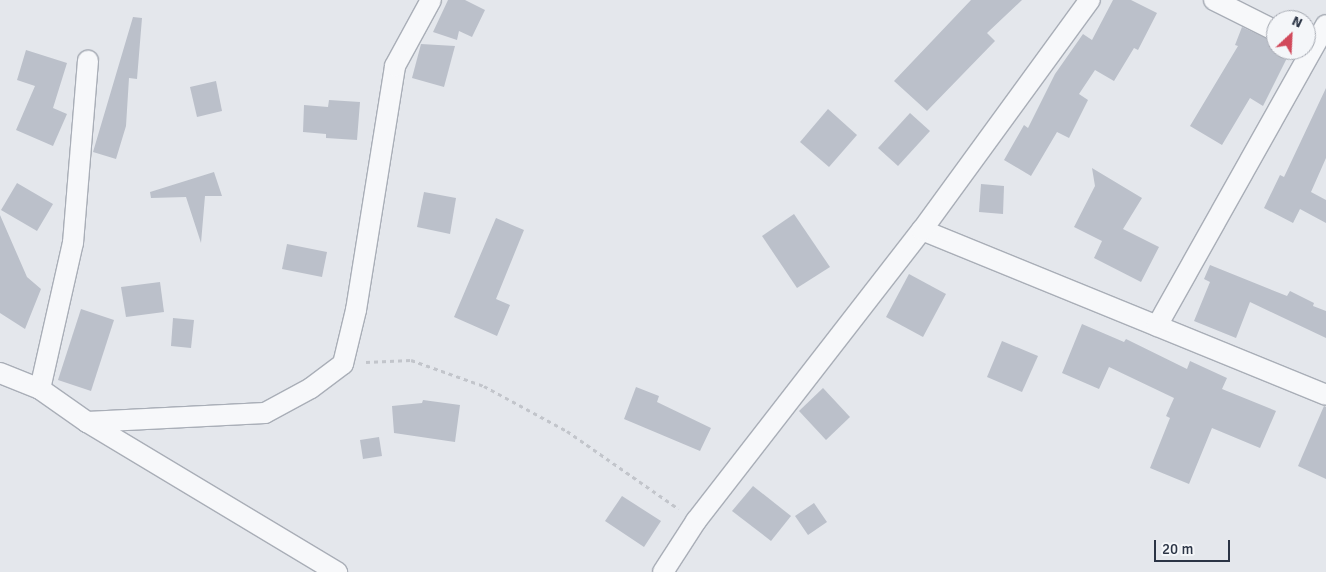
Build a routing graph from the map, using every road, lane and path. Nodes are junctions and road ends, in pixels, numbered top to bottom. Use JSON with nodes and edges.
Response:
{"nodes":[{"id":1,"x":432,"y":0,"type":"edge"},
{"id":2,"x":1090,"y":0,"type":"edge"},
{"id":3,"x":1214,"y":0,"type":"edge"},
{"id":4,"x":1266,"y":26,"type":"edge"},
{"id":5,"x":1326,"y":26,"type":"edge"},
{"id":6,"x":1316,"y":40,"type":"edge"},
{"id":7,"x":1303,"y":60,"type":"edge"},
{"id":8,"x":88,"y":61,"type":"dead end"},
{"id":9,"x":922,"y":230,"type":"junction"},
{"id":10,"x":1157,"y":326,"type":"junction"},
{"id":11,"x":343,"y":364,"type":"junction"},
{"id":12,"x":0,"y":373,"type":"edge"},
{"id":13,"x":40,"y":389,"type":"junction"},
{"id":14,"x":1326,"y":395,"type":"edge"},
{"id":15,"x":87,"y":422,"type":"junction"},
{"id":16,"x":696,"y":521,"type":"junction"},
{"id":17,"x":337,"y":572,"type":"edge"},
{"id":18,"x":663,"y":572,"type":"edge"}],
"edges":[{"from":1,"to":11,"type":"street"},
{"from":2,"to":9,"type":"street"},
{"from":3,"to":4,"type":"street"},
{"from":5,"to":6,"type":"street"},
{"from":7,"to":10,"type":"street"},
{"from":8,"to":13,"type":"street"},
{"from":9,"to":10,"type":"street"},
{"from":9,"to":16,"type":"street"},
{"from":10,"to":14,"type":"street"},
{"from":11,"to":15,"type":"street"},
{"from":11,"to":16,"type":"path"},
{"from":12,"to":13,"type":"street"},
{"from":13,"to":15,"type":"street"},
{"from":15,"to":17,"type":"street"},
{"from":16,"to":18,"type":"street"}]}
